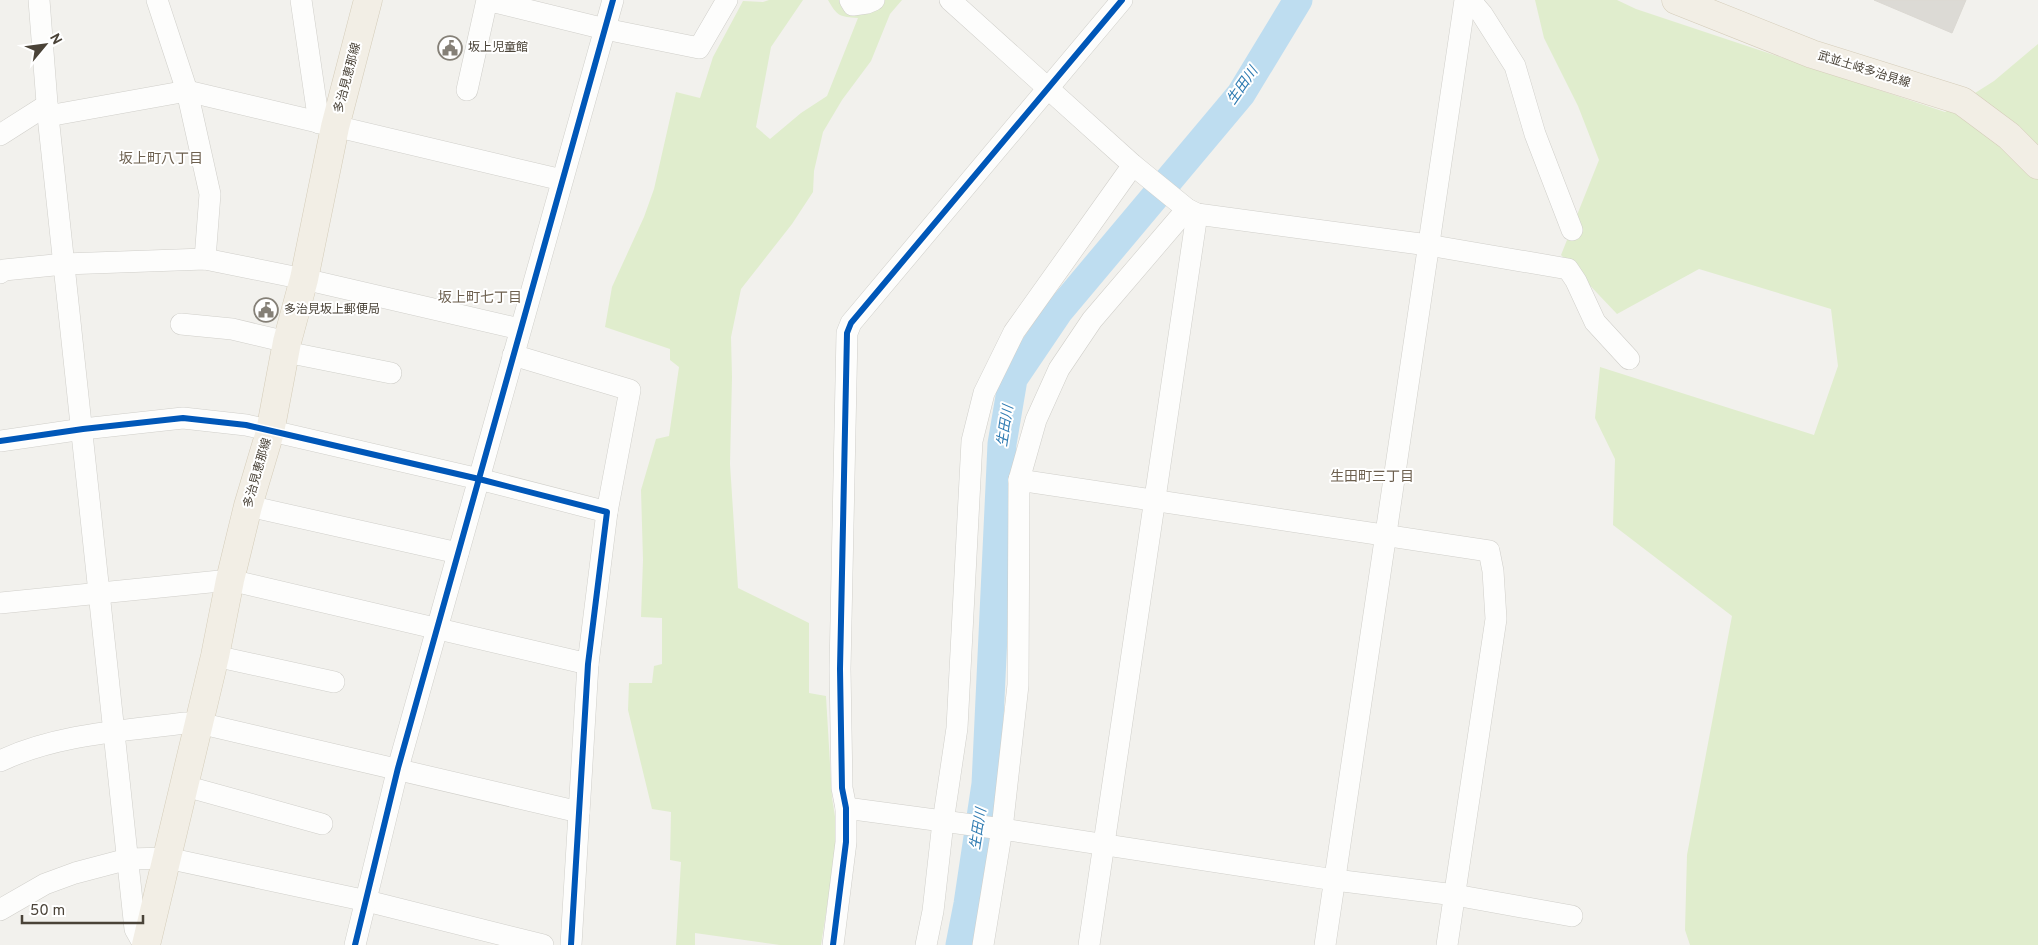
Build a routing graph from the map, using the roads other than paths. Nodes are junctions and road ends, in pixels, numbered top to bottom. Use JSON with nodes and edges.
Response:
{"nodes":[{"id":1,"x":39,"y":0,"type":"edge"},
{"id":2,"x":157,"y":0,"type":"edge"},
{"id":3,"x":301,"y":0,"type":"edge"},
{"id":4,"x":368,"y":0,"type":"edge"},
{"id":5,"x":613,"y":0,"type":"edge"},
{"id":6,"x":727,"y":0,"type":"edge"},
{"id":7,"x":850,"y":0,"type":"edge"},
{"id":8,"x":874,"y":0,"type":"edge"},
{"id":9,"x":950,"y":0,"type":"edge"},
{"id":10,"x":1122,"y":0,"type":"edge"},
{"id":11,"x":1465,"y":0,"type":"edge"},
{"id":12,"x":1470,"y":0,"type":"edge"},
{"id":13,"x":1676,"y":0,"type":"edge"},
{"id":14,"x":605,"y":29,"type":"junction"},
{"id":15,"x":1048,"y":89,"type":"junction"},
{"id":16,"x":468,"y":90,"type":"dead end"},
{"id":17,"x":187,"y":91,"type":"junction"},
{"id":18,"x":48,"y":110,"type":"junction"},
{"id":19,"x":327,"y":125,"type":"junction"},
{"id":20,"x":0,"y":135,"type":"edge"},
{"id":21,"x":1133,"y":165,"type":"junction"},
{"id":22,"x":2038,"y":165,"type":"edge"},
{"id":23,"x":562,"y":180,"type":"junction"},
{"id":24,"x":1192,"y":211,"type":"junction"},
{"id":25,"x":1572,"y":230,"type":"dead end"},
{"id":26,"x":1428,"y":245,"type":"junction"},
{"id":27,"x":205,"y":259,"type":"junction"},
{"id":28,"x":64,"y":264,"type":"junction"},
{"id":29,"x":1,"y":269,"type":"edge"},
{"id":30,"x":304,"y":280,"type":"junction"},
{"id":31,"x":181,"y":324,"type":"dead end"},
{"id":32,"x":520,"y":329,"type":"junction"},
{"id":33,"x":286,"y":347,"type":"junction"},
{"id":34,"x":513,"y":355,"type":"junction"},
{"id":35,"x":1629,"y":359,"type":"dead end"},
{"id":36,"x":391,"y":373,"type":"dead end"},
{"id":37,"x":83,"y":428,"type":"junction"},
{"id":38,"x":270,"y":432,"type":"junction"},
{"id":39,"x":0,"y":441,"type":"edge"},
{"id":40,"x":479,"y":479,"type":"junction"},
{"id":41,"x":1019,"y":480,"type":"junction"},
{"id":42,"x":1156,"y":502,"type":"junction"},
{"id":43,"x":248,"y":506,"type":"junction"},
{"id":44,"x":607,"y":512,"type":"junction"},
{"id":45,"x":1385,"y":535,"type":"junction"},
{"id":46,"x":458,"y":553,"type":"junction"},
{"id":47,"x":230,"y":580,"type":"junction"},
{"id":48,"x":100,"y":592,"type":"junction"},
{"id":49,"x":0,"y":603,"type":"edge"},
{"id":50,"x":438,"y":628,"type":"junction"},
{"id":51,"x":215,"y":656,"type":"junction"},
{"id":52,"x":588,"y":664,"type":"junction"},
{"id":53,"x":334,"y":682,"type":"dead end"},
{"id":54,"x":199,"y":723,"type":"junction"},
{"id":55,"x":114,"y":732,"type":"junction"},
{"id":56,"x":0,"y":761,"type":"edge"},
{"id":57,"x":398,"y":768,"type":"junction"},
{"id":58,"x":185,"y":786,"type":"junction"},
{"id":59,"x":846,"y":808,"type":"junction"},
{"id":60,"x":580,"y":812,"type":"junction"},
{"id":61,"x":943,"y":822,"type":"junction"},
{"id":62,"x":322,"y":824,"type":"dead end"},
{"id":63,"x":1002,"y":829,"type":"junction"},
{"id":64,"x":1104,"y":846,"type":"junction"},
{"id":65,"x":168,"y":858,"type":"junction"},
{"id":66,"x":128,"y":859,"type":"junction"},
{"id":67,"x":1335,"y":880,"type":"junction"},
{"id":68,"x":1455,"y":895,"type":"junction"},
{"id":69,"x":367,"y":901,"type":"junction"},
{"id":70,"x":0,"y":910,"type":"edge"},
{"id":71,"x":1572,"y":916,"type":"dead end"},
{"id":72,"x":145,"y":945,"type":"edge"},
{"id":73,"x":355,"y":945,"type":"edge"},
{"id":74,"x":543,"y":945,"type":"edge"},
{"id":75,"x":571,"y":945,"type":"edge"},
{"id":76,"x":833,"y":945,"type":"edge"},
{"id":77,"x":926,"y":945,"type":"edge"},
{"id":78,"x":982,"y":945,"type":"edge"},
{"id":79,"x":1089,"y":945,"type":"edge"},
{"id":80,"x":1325,"y":945,"type":"edge"},
{"id":81,"x":1447,"y":945,"type":"edge"}],
"edges":[{"from":1,"to":18,"type":"street"},
{"from":2,"to":17,"type":"street"},
{"from":3,"to":19,"type":"street"},
{"from":4,"to":19,"type":"main road","name":"多治見恵那線"},
{"from":5,"to":14,"type":"street"},
{"from":6,"to":14,"type":"street"},
{"from":7,"to":8,"type":"street"},
{"from":9,"to":15,"type":"street"},
{"from":10,"to":15,"type":"street"},
{"from":11,"to":26,"type":"street"},
{"from":12,"to":25,"type":"street"},
{"from":13,"to":22,"type":"main road","name":"武並土岐多治見線"},
{"from":14,"to":16,"type":"street"},
{"from":14,"to":23,"type":"street"},
{"from":15,"to":21,"type":"street"},
{"from":15,"to":59,"type":"street"},
{"from":17,"to":18,"type":"street"},
{"from":17,"to":19,"type":"street"},
{"from":17,"to":27,"type":"street"},
{"from":18,"to":20,"type":"street"},
{"from":18,"to":28,"type":"street"},
{"from":19,"to":23,"type":"street"},
{"from":19,"to":30,"type":"main road","name":"多治見恵那線"},
{"from":21,"to":24,"type":"street"},
{"from":21,"to":61,"type":"street"},
{"from":23,"to":32,"type":"street"},
{"from":24,"to":26,"type":"street"},
{"from":24,"to":41,"type":"street"},
{"from":24,"to":42,"type":"street"},
{"from":26,"to":35,"type":"street"},
{"from":26,"to":45,"type":"street"},
{"from":27,"to":28,"type":"street"},
{"from":27,"to":30,"type":"street"},
{"from":28,"to":29,"type":"street"},
{"from":28,"to":37,"type":"street"},
{"from":30,"to":32,"type":"street"},
{"from":30,"to":33,"type":"main road","name":"多治見恵那線"},
{"from":31,"to":33,"type":"street"},
{"from":32,"to":34,"type":"street"},
{"from":33,"to":36,"type":"street"},
{"from":33,"to":38,"type":"main road","name":"多治見恵那線"},
{"from":34,"to":40,"type":"street"},
{"from":34,"to":44,"type":"street"},
{"from":37,"to":38,"type":"street"},
{"from":37,"to":39,"type":"street"},
{"from":37,"to":48,"type":"street"},
{"from":38,"to":40,"type":"street"},
{"from":38,"to":43,"type":"main road","name":"多治見恵那線"},
{"from":40,"to":44,"type":"street"},
{"from":40,"to":46,"type":"street"},
{"from":41,"to":42,"type":"street"},
{"from":41,"to":63,"type":"street"},
{"from":42,"to":45,"type":"street"},
{"from":42,"to":64,"type":"street"},
{"from":43,"to":46,"type":"street"},
{"from":43,"to":47,"type":"main road","name":"多治見恵那線"},
{"from":44,"to":52,"type":"street"},
{"from":45,"to":67,"type":"street"},
{"from":45,"to":68,"type":"street"},
{"from":46,"to":50,"type":"street"},
{"from":47,"to":48,"type":"street"},
{"from":47,"to":50,"type":"street"},
{"from":47,"to":51,"type":"main road","name":"多治見恵那線"},
{"from":48,"to":49,"type":"street"},
{"from":48,"to":55,"type":"street"},
{"from":50,"to":52,"type":"street"},
{"from":50,"to":57,"type":"street"},
{"from":51,"to":53,"type":"street"},
{"from":51,"to":54,"type":"main road","name":"多治見恵那線"},
{"from":52,"to":60,"type":"street"},
{"from":54,"to":55,"type":"street"},
{"from":54,"to":57,"type":"street"},
{"from":54,"to":58,"type":"main road","name":"多治見恵那線"},
{"from":55,"to":56,"type":"street"},
{"from":55,"to":66,"type":"street"},
{"from":57,"to":60,"type":"street"},
{"from":57,"to":69,"type":"street"},
{"from":58,"to":62,"type":"street"},
{"from":58,"to":65,"type":"main road","name":"多治見恵那線"},
{"from":59,"to":61,"type":"street"},
{"from":59,"to":76,"type":"street"},
{"from":60,"to":75,"type":"street"},
{"from":61,"to":63,"type":"street"},
{"from":61,"to":77,"type":"street"},
{"from":63,"to":64,"type":"street"},
{"from":63,"to":78,"type":"street"},
{"from":64,"to":67,"type":"street"},
{"from":64,"to":79,"type":"street"},
{"from":65,"to":66,"type":"street"},
{"from":65,"to":69,"type":"street"},
{"from":65,"to":72,"type":"main road","name":"多治見恵那線"},
{"from":66,"to":70,"type":"street"},
{"from":66,"to":72,"type":"street"},
{"from":67,"to":68,"type":"street"},
{"from":67,"to":80,"type":"street"},
{"from":68,"to":71,"type":"street"},
{"from":68,"to":81,"type":"street"},
{"from":69,"to":73,"type":"street"},
{"from":69,"to":74,"type":"street"}]}
